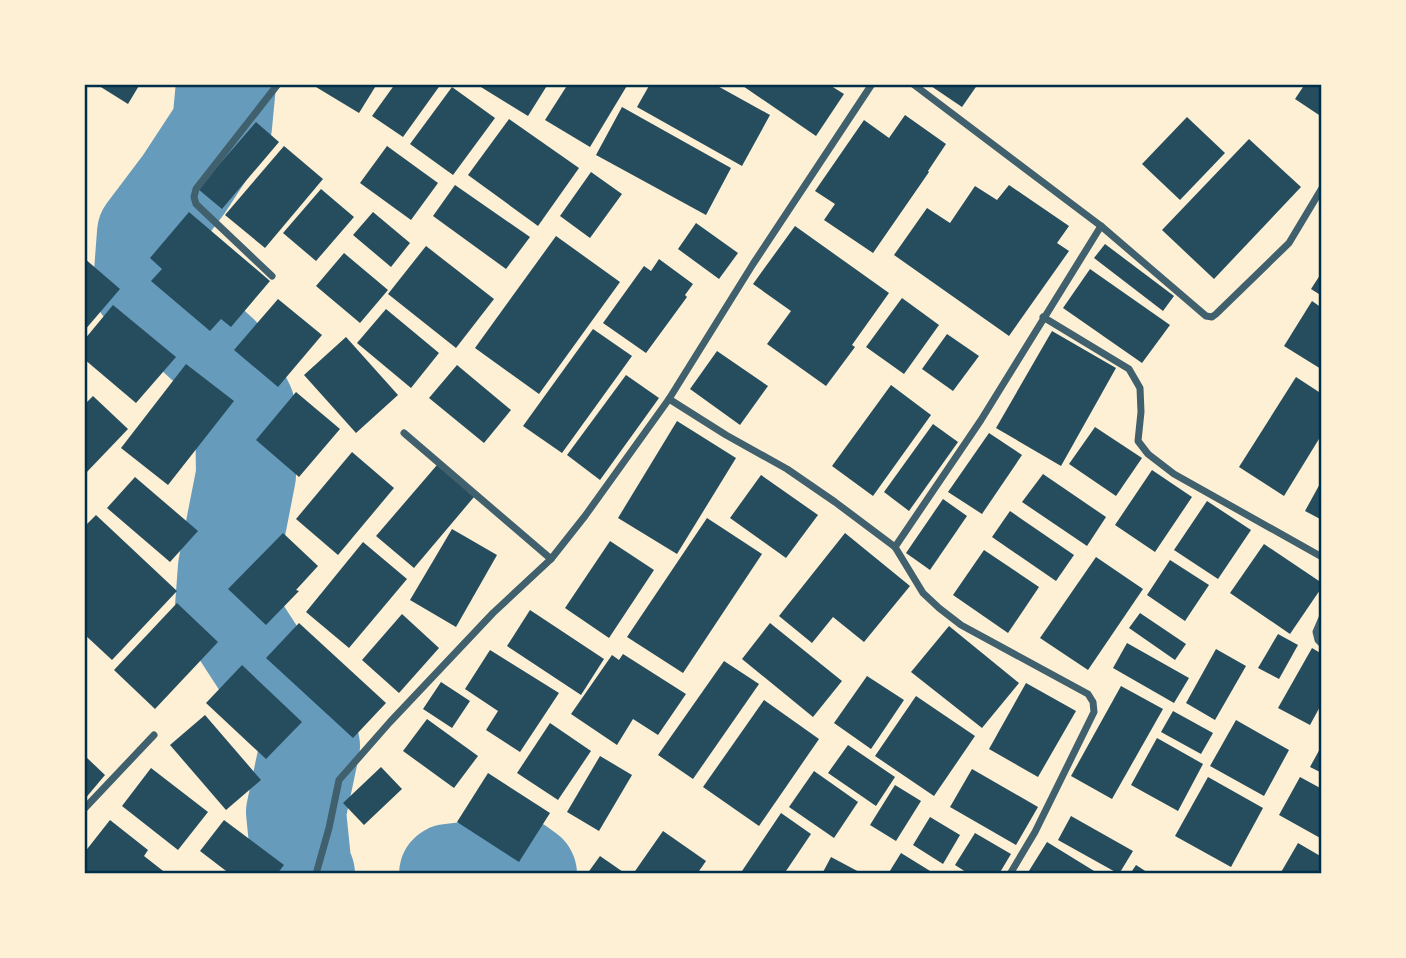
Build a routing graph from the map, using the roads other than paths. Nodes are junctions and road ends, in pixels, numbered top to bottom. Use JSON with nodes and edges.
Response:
{"nodes":[{"id":1,"x":278,"y":84,"type":"edge"},
{"id":2,"x":872,"y":84,"type":"edge"},
{"id":3,"x":913,"y":84,"type":"edge"},
{"id":4,"x":1322,"y":188,"type":"edge"},
{"id":5,"x":1101,"y":226,"type":"junction"},
{"id":6,"x":272,"y":276,"type":"dead end"},
{"id":7,"x":1043,"y":317,"type":"junction"},
{"id":8,"x":669,"y":399,"type":"junction"},
{"id":9,"x":404,"y":433,"type":"dead end"},
{"id":10,"x":895,"y":547,"type":"junction"},
{"id":11,"x":1322,"y":557,"type":"edge"},
{"id":12,"x":551,"y":559,"type":"junction"},
{"id":13,"x":1322,"y":618,"type":"edge"},
{"id":14,"x":1322,"y":644,"type":"edge"},
{"id":15,"x":154,"y":735,"type":"dead end"},
{"id":16,"x":84,"y":809,"type":"edge"},
{"id":17,"x":316,"y":874,"type":"edge"},
{"id":18,"x":1010,"y":874,"type":"edge"}],
"edges":[{"from":1,"to":6,"type":"street"},
{"from":2,"to":8,"type":"street"},
{"from":3,"to":5,"type":"street"},
{"from":4,"to":5,"type":"street"},
{"from":5,"to":7,"type":"street"},
{"from":7,"to":10,"type":"street"},
{"from":7,"to":11,"type":"street"},
{"from":8,"to":10,"type":"street"},
{"from":8,"to":12,"type":"street"},
{"from":9,"to":12,"type":"street"},
{"from":10,"to":18,"type":"street"},
{"from":12,"to":17,"type":"street"},
{"from":13,"to":14,"type":"street"},
{"from":15,"to":16,"type":"street"}]}
